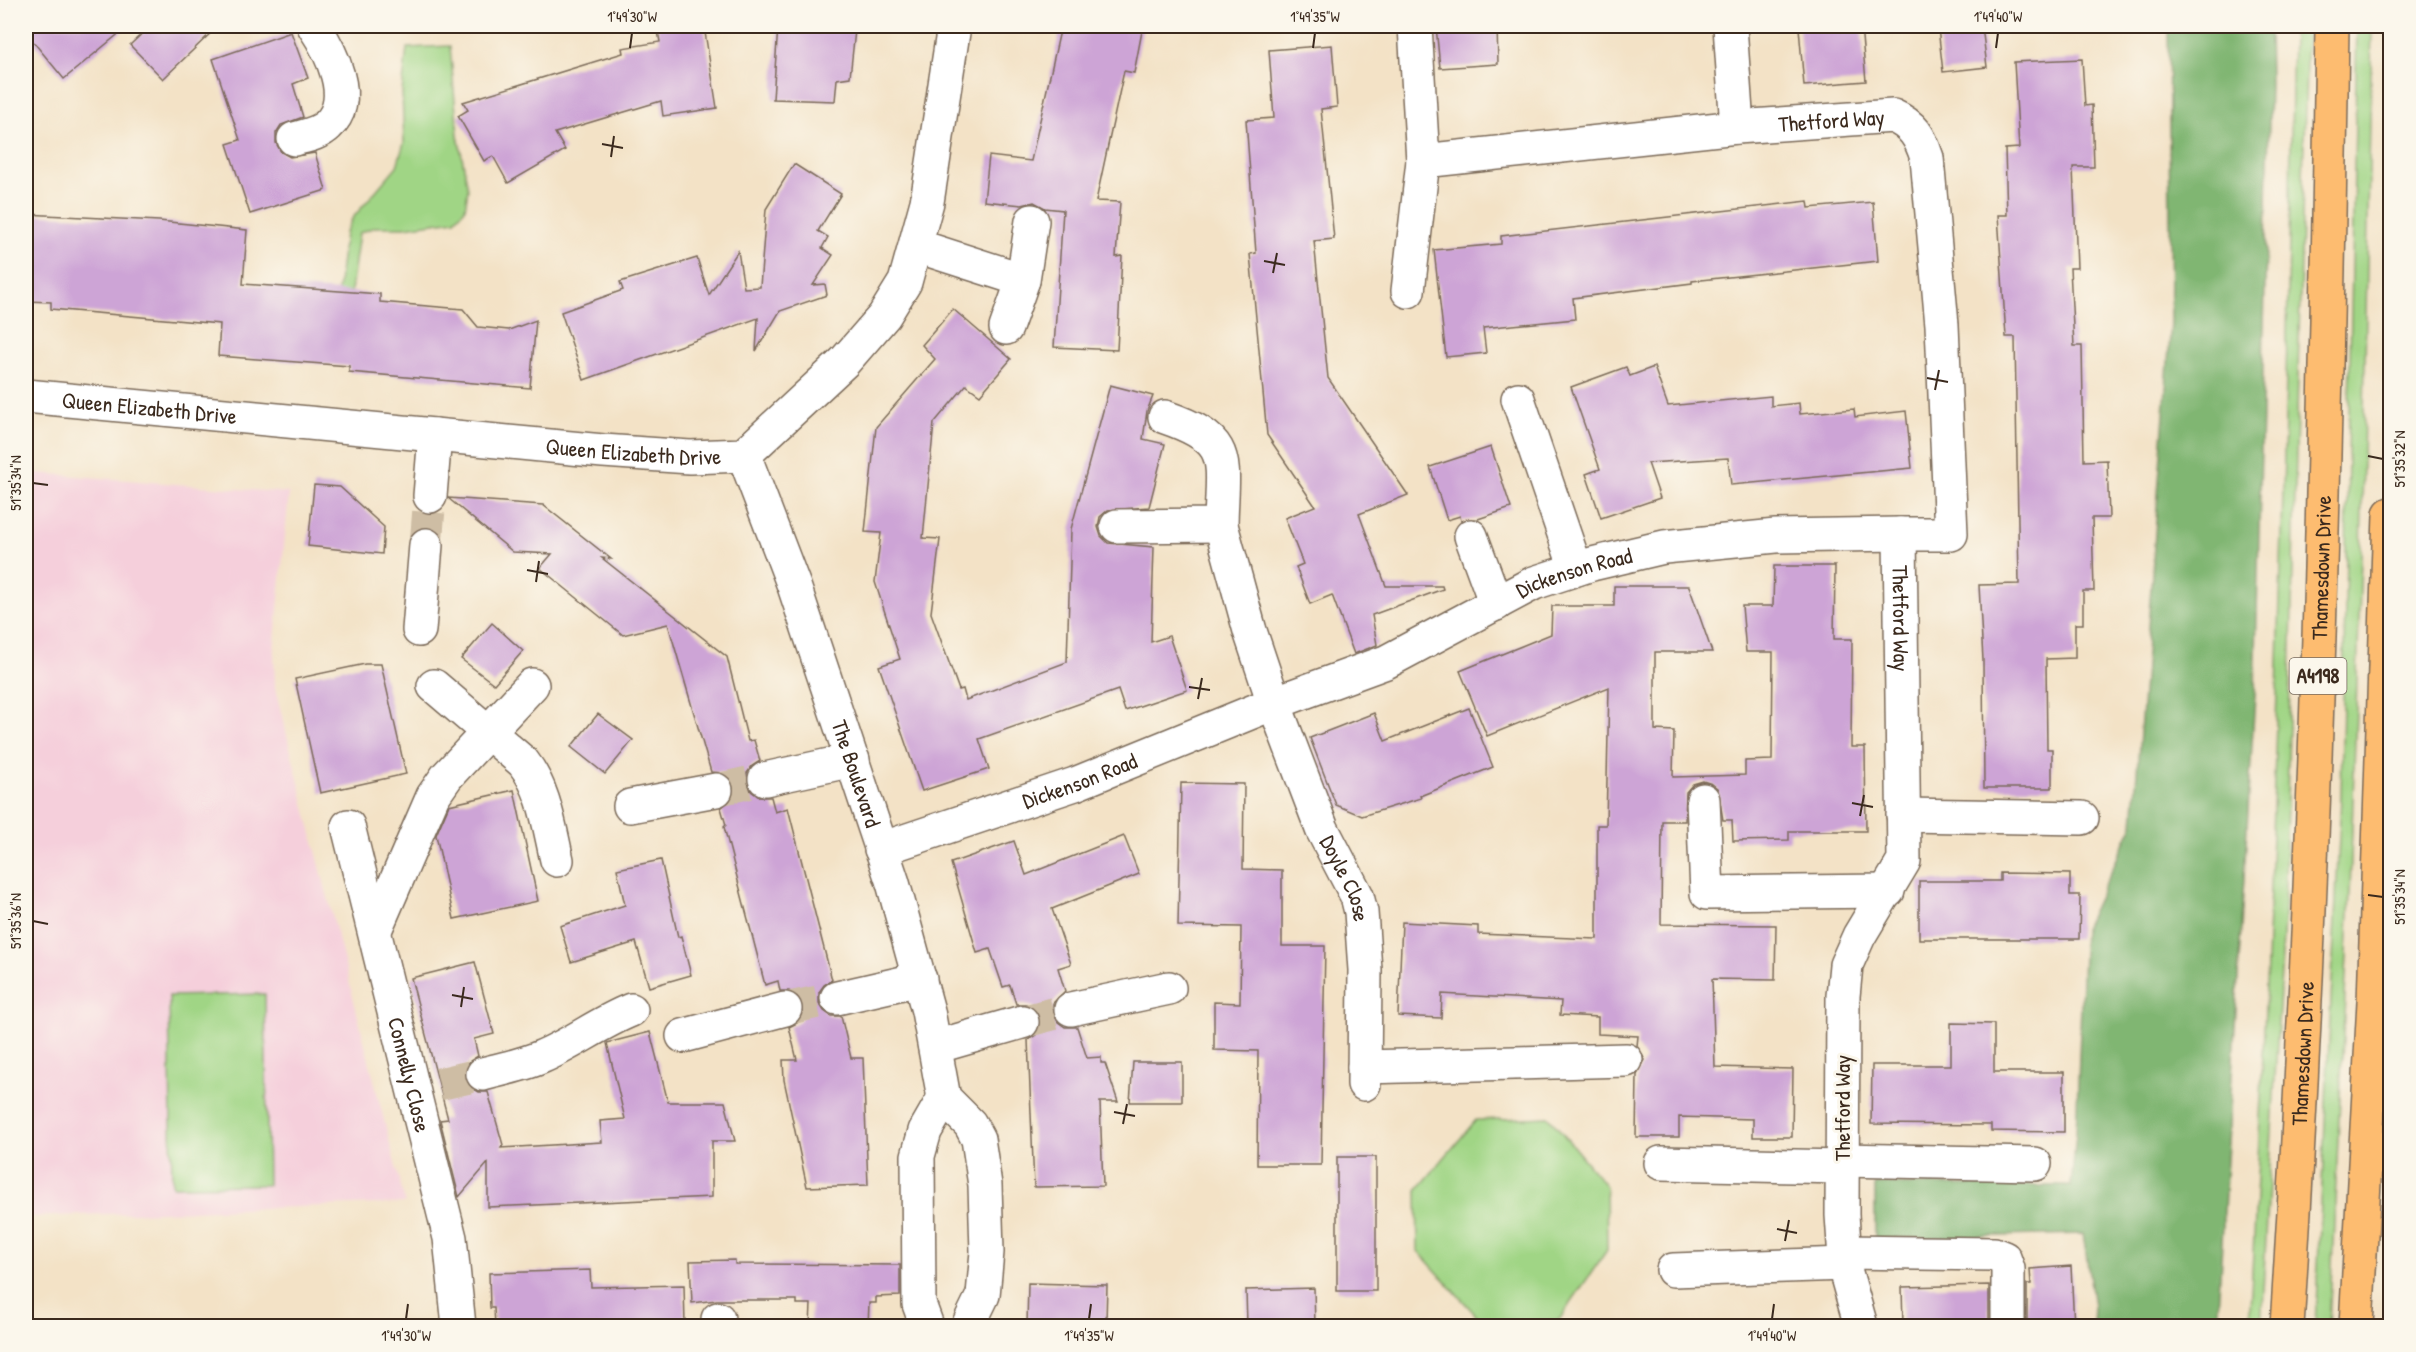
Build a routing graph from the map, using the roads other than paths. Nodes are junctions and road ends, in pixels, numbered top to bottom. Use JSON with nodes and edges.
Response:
{"nodes":[{"id":1,"x":314,"y":26,"type":"edge"},
{"id":2,"x":954,"y":26,"type":"edge"},
{"id":3,"x":1730,"y":26,"type":"edge"},
{"id":4,"x":2332,"y":26,"type":"edge"},
{"id":5,"x":1416,"y":40,"type":"edge"},
{"id":6,"x":1737,"y":127,"type":"junction"},
{"id":7,"x":294,"y":139,"type":"dead end"},
{"id":8,"x":1423,"y":161,"type":"junction"},
{"id":9,"x":1032,"y":221,"type":"dead end"},
{"id":10,"x":917,"y":246,"type":"junction"},
{"id":11,"x":1023,"y":280,"type":"junction"},
{"id":12,"x":1408,"y":291,"type":"dead end"},
{"id":13,"x":1006,"y":328,"type":"dead end"},
{"id":14,"x":26,"y":396,"type":"edge"},
{"id":15,"x":1518,"y":399,"type":"dead end"},
{"id":16,"x":1165,"y":417,"type":"dead end"},
{"id":17,"x":435,"y":435,"type":"junction"},
{"id":18,"x":744,"y":455,"type":"junction"},
{"id":19,"x":430,"y":496,"type":"tunnel mouth"},
{"id":20,"x":2391,"y":514,"type":"edge"},
{"id":21,"x":1221,"y":525,"type":"junction"},
{"id":22,"x":1117,"y":526,"type":"dead end"},
{"id":23,"x":1900,"y":534,"type":"junction"},
{"id":24,"x":1471,"y":536,"type":"dead end"},
{"id":25,"x":426,"y":545,"type":"tunnel mouth"},
{"id":26,"x":1576,"y":569,"type":"junction"},
{"id":27,"x":1496,"y":604,"type":"junction"},
{"id":28,"x":419,"y":630,"type":"dead end"},
{"id":29,"x":532,"y":685,"type":"dead end"},
{"id":30,"x":434,"y":686,"type":"dead end"},
{"id":31,"x":1274,"y":703,"type":"junction"},
{"id":32,"x":489,"y":732,"type":"junction"},
{"id":33,"x":853,"y":760,"type":"junction"},
{"id":34,"x":765,"y":779,"type":"tunnel mouth"},
{"id":35,"x":716,"y":790,"type":"tunnel mouth"},
{"id":36,"x":1703,"y":800,"type":"dead end"},
{"id":37,"x":630,"y":806,"type":"dead end"},
{"id":38,"x":1903,"y":815,"type":"junction"},
{"id":39,"x":2082,"y":818,"type":"dead end"},
{"id":40,"x":348,"y":826,"type":"dead end"},
{"id":41,"x":881,"y":849,"type":"junction"},
{"id":42,"x":557,"y":860,"type":"dead end"},
{"id":43,"x":1888,"y":891,"type":"junction"},
{"id":44,"x":375,"y":930,"type":"junction"},
{"id":45,"x":920,"y":979,"type":"junction"},
{"id":46,"x":1169,"y":988,"type":"dead end"},
{"id":47,"x":837,"y":998,"type":"tunnel mouth"},
{"id":48,"x":631,"y":1010,"type":"dead end"},
{"id":49,"x":785,"y":1010,"type":"tunnel mouth"},
{"id":50,"x":1071,"y":1010,"type":"tunnel mouth"},
{"id":51,"x":1022,"y":1022,"type":"tunnel mouth"},
{"id":52,"x":683,"y":1036,"type":"dead end"},
{"id":53,"x":935,"y":1047,"type":"junction"},
{"id":54,"x":1626,"y":1060,"type":"dead end"},
{"id":55,"x":483,"y":1074,"type":"tunnel mouth"},
{"id":56,"x":944,"y":1098,"type":"junction"},
{"id":57,"x":1660,"y":1163,"type":"dead end"},
{"id":58,"x":1842,"y":1164,"type":"junction"},
{"id":59,"x":2036,"y":1164,"type":"dead end"},
{"id":60,"x":1845,"y":1258,"type":"junction"},
{"id":61,"x":1673,"y":1270,"type":"dead end"},
{"id":62,"x":459,"y":1326,"type":"edge"},
{"id":63,"x":927,"y":1326,"type":"edge"},
{"id":64,"x":968,"y":1326,"type":"edge"},
{"id":65,"x":1861,"y":1326,"type":"edge"},
{"id":66,"x":2008,"y":1326,"type":"edge"},
{"id":67,"x":2287,"y":1326,"type":"edge"},
{"id":68,"x":2356,"y":1326,"type":"edge"}],
"edges":[{"from":1,"to":7,"type":"street"},
{"from":2,"to":10,"type":"street","name":"Queen Elizabeth Drive"},
{"from":3,"to":6,"type":"street"},
{"from":4,"to":67,"type":"main road","name":"Thamesdown Drive","number":"A4198"},
{"from":5,"to":8,"type":"street"},
{"from":6,"to":8,"type":"street","name":"Thetford Way"},
{"from":6,"to":23,"type":"street","name":"Thetford Way"},
{"from":8,"to":12,"type":"street"},
{"from":9,"to":11,"type":"street"},
{"from":10,"to":11,"type":"street"},
{"from":10,"to":18,"type":"street","name":"Queen Elizabeth Drive"},
{"from":11,"to":13,"type":"street"},
{"from":14,"to":17,"type":"street","name":"Queen Elizabeth Drive"},
{"from":15,"to":26,"type":"street"},
{"from":16,"to":21,"type":"street"},
{"from":17,"to":18,"type":"street","name":"Queen Elizabeth Drive"},
{"from":17,"to":19,"type":"street"},
{"from":18,"to":33,"type":"street","name":"The Boulevard"},
{"from":20,"to":68,"type":"main road"},
{"from":21,"to":22,"type":"street"},
{"from":21,"to":31,"type":"street"},
{"from":23,"to":26,"type":"street","name":"Dickenson Road"},
{"from":23,"to":38,"type":"street","name":"Thetford Way"},
{"from":24,"to":27,"type":"street"},
{"from":25,"to":28,"type":"street"},
{"from":26,"to":27,"type":"street","name":"Dickenson Road"},
{"from":27,"to":31,"type":"street","name":"Dickenson Road"},
{"from":29,"to":32,"type":"street"},
{"from":30,"to":32,"type":"street"},
{"from":31,"to":41,"type":"street","name":"Dickenson Road"},
{"from":31,"to":54,"type":"street","name":"Doyle Close"},
{"from":32,"to":42,"type":"street"},
{"from":32,"to":44,"type":"street"},
{"from":33,"to":34,"type":"street"},
{"from":33,"to":41,"type":"street","name":"The Boulevard"},
{"from":35,"to":37,"type":"street"},
{"from":36,"to":43,"type":"street"},
{"from":38,"to":39,"type":"street"},
{"from":38,"to":43,"type":"street","name":"Thetford Way"},
{"from":40,"to":44,"type":"street","name":"Connelly Close"},
{"from":41,"to":45,"type":"street","name":"The Boulevard"},
{"from":43,"to":58,"type":"street","name":"Thetford Way"},
{"from":44,"to":62,"type":"street","name":"Connelly Close"},
{"from":45,"to":47,"type":"street"},
{"from":45,"to":53,"type":"street","name":"The Boulevard"},
{"from":46,"to":50,"type":"street"},
{"from":48,"to":55,"type":"street"},
{"from":49,"to":52,"type":"street"},
{"from":51,"to":53,"type":"street"},
{"from":53,"to":56,"type":"street","name":"The Boulevard"},
{"from":56,"to":63,"type":"street"},
{"from":56,"to":64,"type":"street"},
{"from":57,"to":58,"type":"street"},
{"from":58,"to":59,"type":"street"},
{"from":58,"to":60,"type":"street","name":"Thetford Way"},
{"from":60,"to":61,"type":"street"},
{"from":60,"to":65,"type":"street","name":"Thetford Way"},
{"from":60,"to":66,"type":"street"}]}
